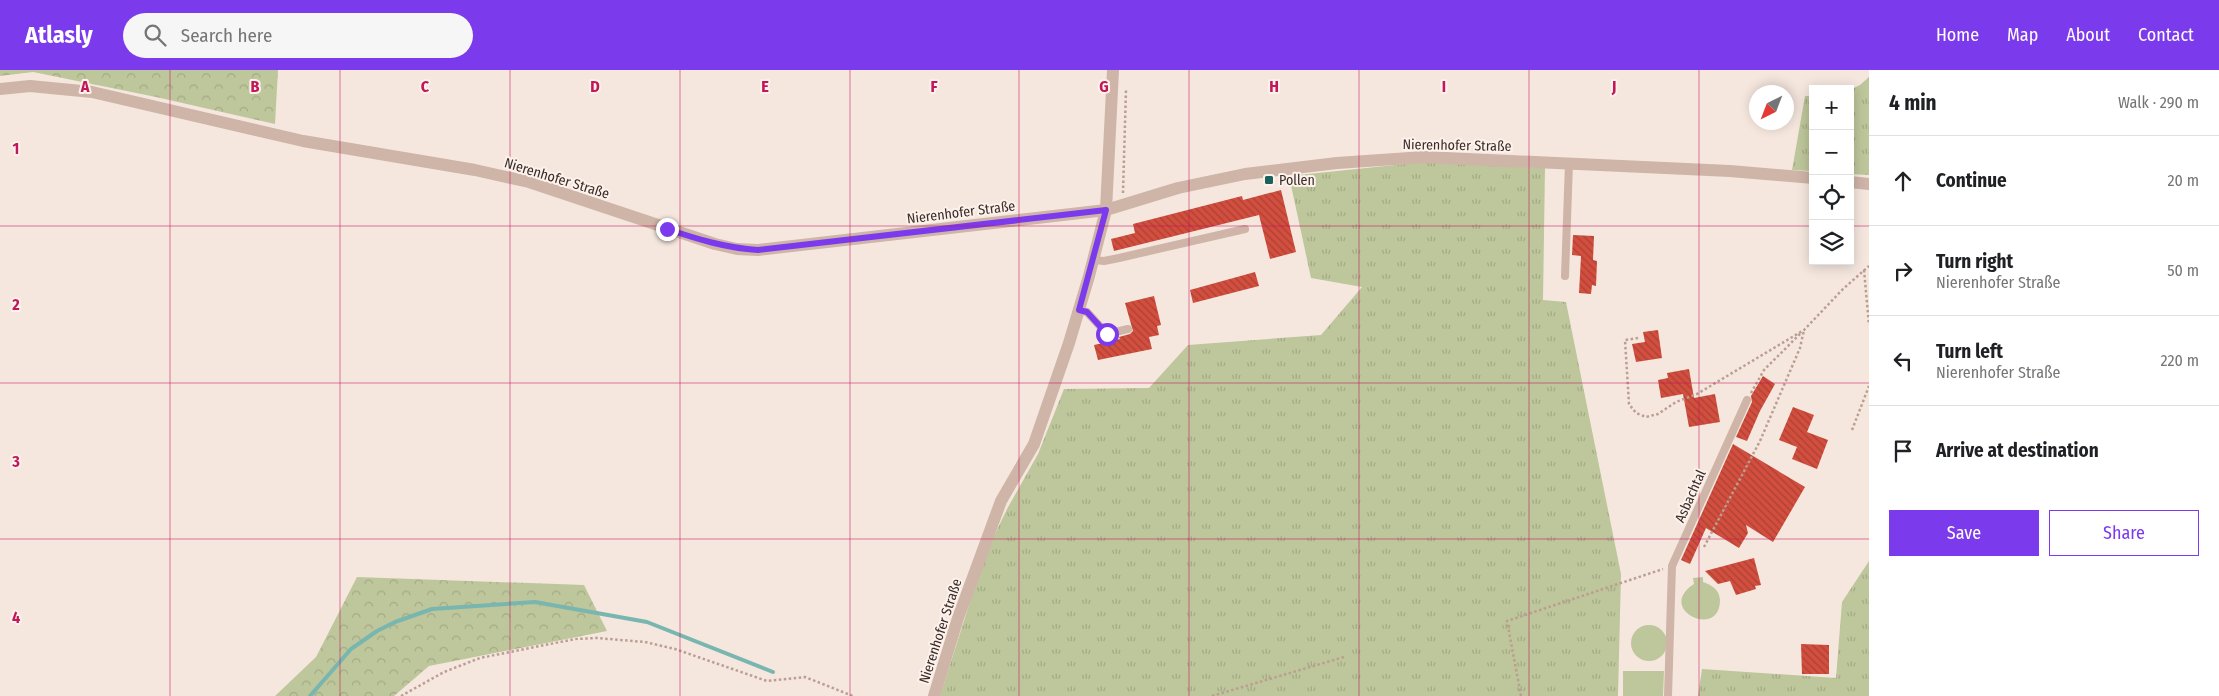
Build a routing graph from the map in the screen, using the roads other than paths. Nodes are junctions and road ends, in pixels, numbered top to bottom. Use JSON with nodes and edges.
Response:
{"nodes":[{"id":1,"x":1113,"y":70,"type":"edge"},
{"id":2,"x":0,"y":89,"type":"edge"},
{"id":3,"x":1569,"y":163,"type":"junction"},
{"id":4,"x":1809,"y":178,"type":"edge"},
{"id":5,"x":1854,"y":182,"type":"edge"},
{"id":6,"x":1869,"y":184,"type":"edge"},
{"id":7,"x":1106,"y":210,"type":"junction"},
{"id":8,"x":1245,"y":230,"type":"dead end"},
{"id":9,"x":1094,"y":260,"type":"junction"},
{"id":10,"x":1565,"y":276,"type":"dead end"},
{"id":11,"x":1079,"y":310,"type":"junction"},
{"id":12,"x":1128,"y":329,"type":"dead end"},
{"id":13,"x":1747,"y":400,"type":"road end"},
{"id":14,"x":934,"y":696,"type":"edge"},
{"id":15,"x":1668,"y":696,"type":"edge"}],
"edges":[{"from":1,"to":7,"type":"street"},
{"from":2,"to":7,"type":"street","name":"Nierenhofer Straße"},
{"from":3,"to":4,"type":"street","name":"Nierenhofer Straße"},
{"from":3,"to":7,"type":"street","name":"Nierenhofer Straße"},
{"from":3,"to":10,"type":"lane"},
{"from":5,"to":6,"type":"street"},
{"from":7,"to":9,"type":"street","name":"Nierenhofer Straße"},
{"from":8,"to":9,"type":"lane"},
{"from":9,"to":11,"type":"street","name":"Nierenhofer Straße"},
{"from":11,"to":12,"type":"lane"},
{"from":11,"to":14,"type":"street","name":"Nierenhofer Straße"},
{"from":13,"to":15,"type":"lane","name":"Asbachtal"}]}
